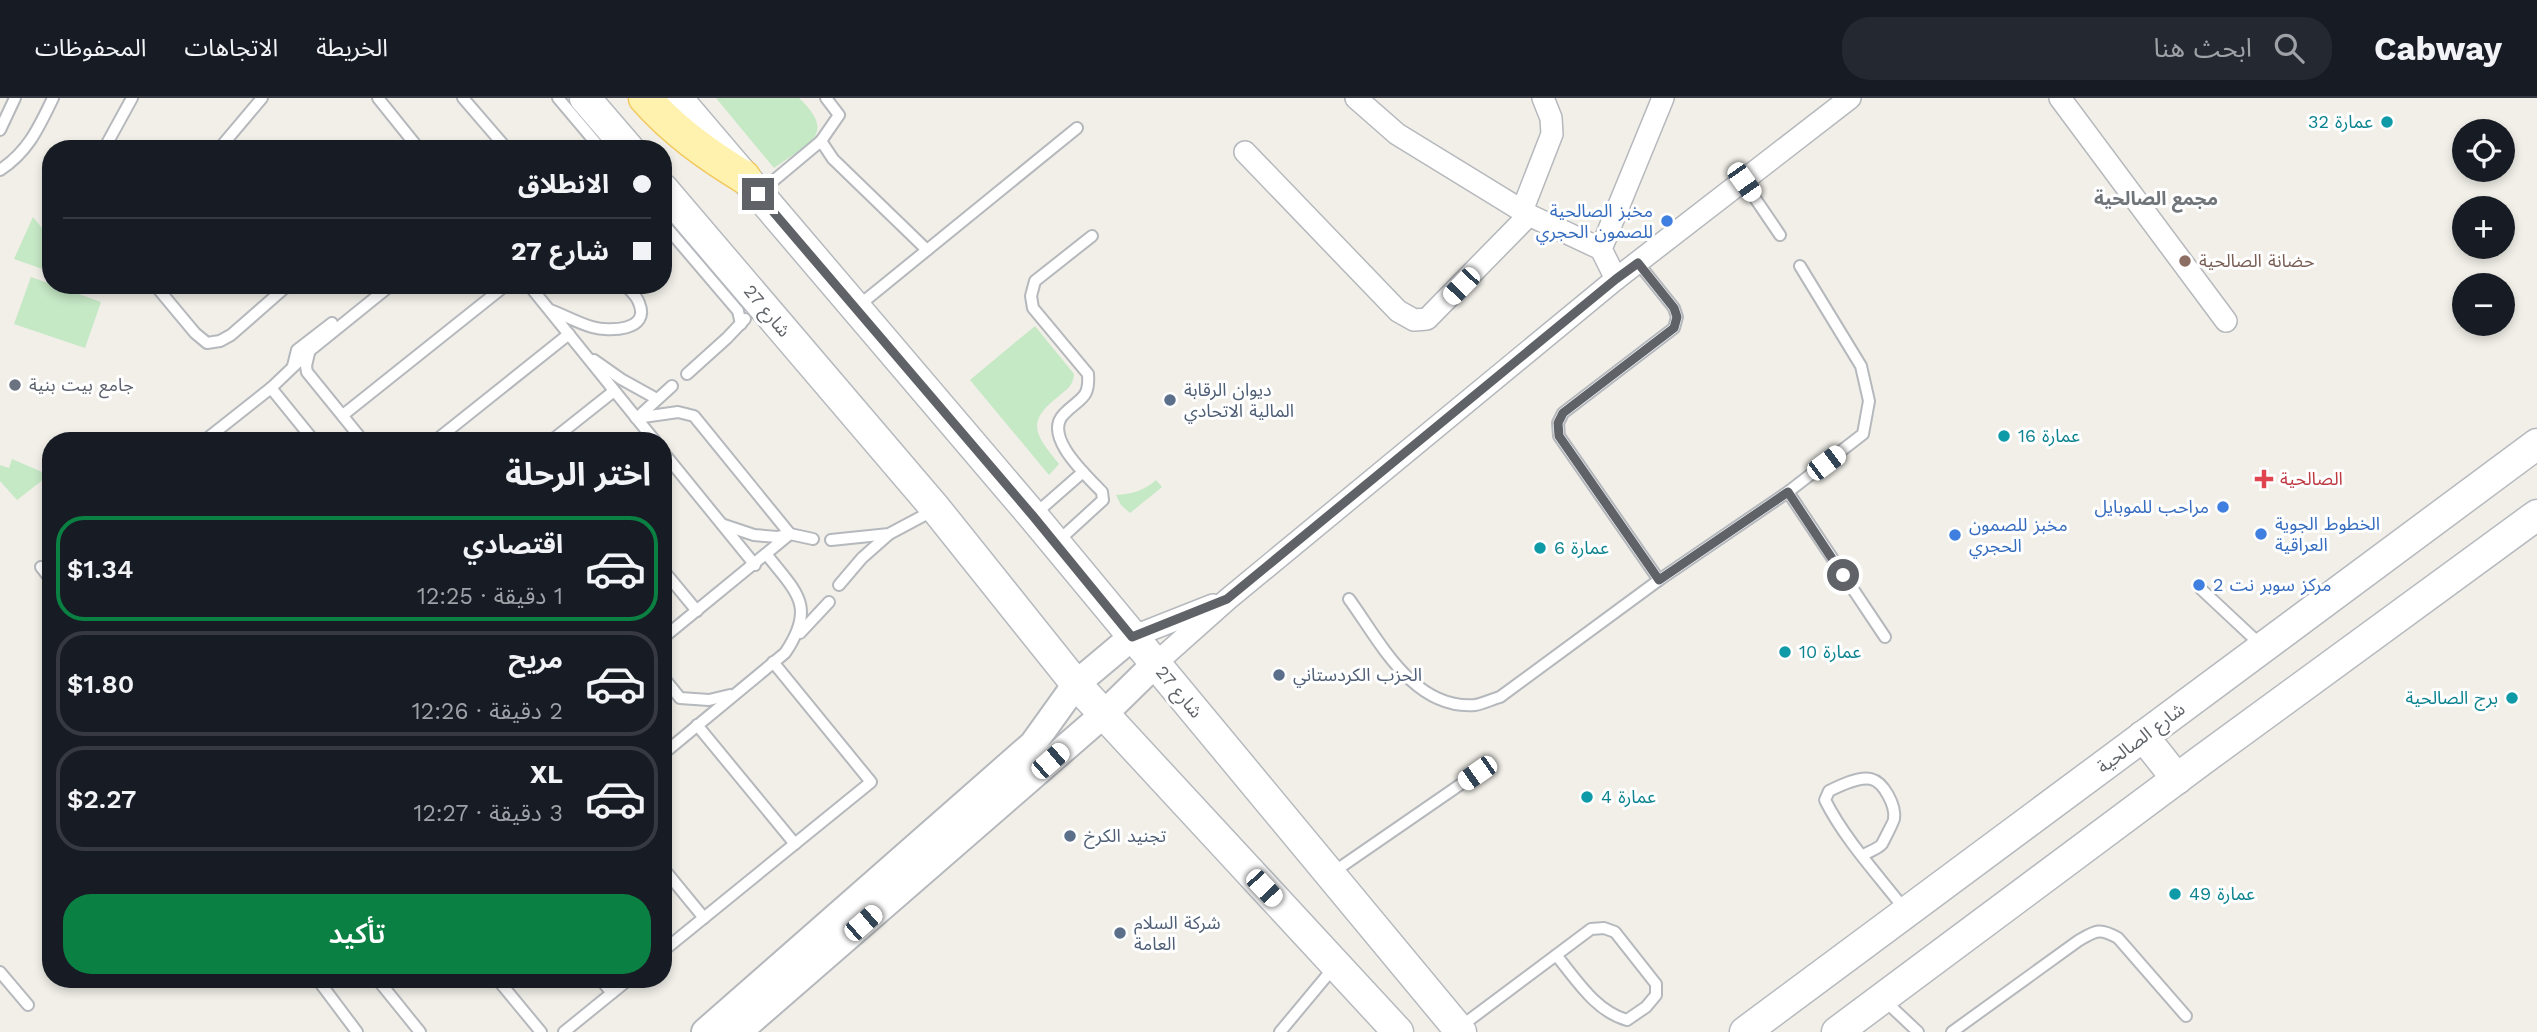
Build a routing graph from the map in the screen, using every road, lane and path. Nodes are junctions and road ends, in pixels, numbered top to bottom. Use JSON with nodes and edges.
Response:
{"nodes":[{"id":1,"x":15,"y":98,"type":"edge"},
{"id":2,"x":53,"y":98,"type":"edge"},
{"id":3,"x":132,"y":98,"type":"edge"},
{"id":4,"x":262,"y":98,"type":"edge"},
{"id":5,"x":378,"y":98,"type":"edge"},
{"id":6,"x":463,"y":98,"type":"edge"},
{"id":7,"x":558,"y":98,"type":"edge"},
{"id":8,"x":585,"y":98,"type":"edge"},
{"id":9,"x":826,"y":98,"type":"edge"},
{"id":10,"x":1356,"y":98,"type":"edge"},
{"id":11,"x":1543,"y":98,"type":"edge"},
{"id":12,"x":1663,"y":98,"type":"edge"},
{"id":13,"x":1850,"y":98,"type":"edge"},
{"id":14,"x":2060,"y":98,"type":"edge"},
{"id":15,"x":661,"y":103,"type":"edge"},
{"id":16,"x":1077,"y":128,"type":"dead end"},
{"id":17,"x":0,"y":130,"type":"edge"},
{"id":18,"x":109,"y":140,"type":"edge"},
{"id":19,"x":227,"y":140,"type":"edge"},
{"id":20,"x":412,"y":140,"type":"edge"},
{"id":21,"x":499,"y":140,"type":"edge"},
{"id":22,"x":593,"y":140,"type":"edge"},
{"id":23,"x":621,"y":140,"type":"edge"},
{"id":24,"x":821,"y":141,"type":"junction"},
{"id":25,"x":1245,"y":152,"type":"dead end"},
{"id":26,"x":0,"y":170,"type":"edge"},
{"id":27,"x":1744,"y":182,"type":"junction"},
{"id":28,"x":751,"y":186,"type":"junction"},
{"id":29,"x":672,"y":200,"type":"edge"},
{"id":30,"x":1526,"y":213,"type":"junction"},
{"id":31,"x":672,"y":234,"type":"edge"},
{"id":32,"x":1780,"y":234,"type":"dead end"},
{"id":33,"x":1092,"y":236,"type":"dead end"},
{"id":34,"x":1601,"y":249,"type":"junction"},
{"id":35,"x":927,"y":250,"type":"junction"},
{"id":36,"x":1638,"y":263,"type":"junction"},
{"id":37,"x":1800,"y":266,"type":"dead end"},
{"id":38,"x":739,"y":278,"type":"junction"},
{"id":39,"x":1616,"y":279,"type":"junction"},
{"id":40,"x":162,"y":294,"type":"edge"},
{"id":41,"x":277,"y":294,"type":"edge"},
{"id":42,"x":286,"y":294,"type":"edge"},
{"id":43,"x":370,"y":294,"type":"edge"},
{"id":44,"x":380,"y":294,"type":"edge"},
{"id":45,"x":495,"y":294,"type":"edge"},
{"id":46,"x":536,"y":294,"type":"edge"},
{"id":47,"x":633,"y":294,"type":"edge"},
{"id":48,"x":548,"y":309,"type":"junction"},
{"id":49,"x":855,"y":309,"type":"junction"},
{"id":50,"x":249,"y":318,"type":"junction"},
{"id":51,"x":2226,"y":321,"type":"dead end"},
{"id":52,"x":741,"y":324,"type":"junction"},
{"id":53,"x":569,"y":334,"type":"junction"},
{"id":54,"x":313,"y":348,"type":"junction"},
{"id":55,"x":583,"y":353,"type":"junction"},
{"id":56,"x":293,"y":366,"type":"junction"},
{"id":57,"x":687,"y":374,"type":"dead end"},
{"id":58,"x":672,"y":386,"type":"dead end"},
{"id":59,"x":271,"y":387,"type":"junction"},
{"id":60,"x":614,"y":391,"type":"junction"},
{"id":61,"x":657,"y":399,"type":"junction"},
{"id":62,"x":343,"y":415,"type":"junction"},
{"id":63,"x":636,"y":418,"type":"junction"},
{"id":64,"x":215,"y":432,"type":"edge"},
{"id":65,"x":307,"y":432,"type":"edge"},
{"id":66,"x":356,"y":432,"type":"edge"},
{"id":67,"x":446,"y":432,"type":"edge"},
{"id":68,"x":562,"y":432,"type":"edge"},
{"id":69,"x":647,"y":432,"type":"edge"},
{"id":70,"x":2537,"y":444,"type":"edge"},
{"id":71,"x":672,"y":463,"type":"edge"},
{"id":72,"x":1083,"y":472,"type":"junction"},
{"id":73,"x":1788,"y":492,"type":"junction"},
{"id":74,"x":936,"y":509,"type":"junction"},
{"id":75,"x":1033,"y":516,"type":"junction"},
{"id":76,"x":2537,"y":516,"type":"edge"},
{"id":77,"x":721,"y":523,"type":"junction"},
{"id":78,"x":790,"y":534,"type":"junction"},
{"id":79,"x":889,"y":534,"type":"junction"},
{"id":80,"x":813,"y":539,"type":"dead end"},
{"id":81,"x":831,"y":540,"type":"dead end"},
{"id":82,"x":1055,"y":544,"type":"junction"},
{"id":83,"x":767,"y":555,"type":"junction"},
{"id":84,"x":755,"y":565,"type":"junction"},
{"id":85,"x":1659,"y":580,"type":"junction"},
{"id":86,"x":672,"y":581,"type":"edge"},
{"id":87,"x":839,"y":585,"type":"dead end"},
{"id":88,"x":2201,"y":589,"type":"dead end"},
{"id":89,"x":1227,"y":599,"type":"junction"},
{"id":90,"x":1349,"y":599,"type":"dead end"},
{"id":91,"x":829,"y":602,"type":"dead end"},
{"id":92,"x":697,"y":611,"type":"junction"},
{"id":93,"x":672,"y":631,"type":"edge"},
{"id":94,"x":1132,"y":637,"type":"junction"},
{"id":95,"x":1885,"y":637,"type":"dead end"},
{"id":96,"x":794,"y":640,"type":"junction"},
{"id":97,"x":2263,"y":647,"type":"junction"},
{"id":98,"x":773,"y":662,"type":"junction"},
{"id":99,"x":1155,"y":664,"type":"junction"},
{"id":100,"x":1076,"y":684,"type":"junction"},
{"id":101,"x":672,"y":688,"type":"edge"},
{"id":102,"x":740,"y":690,"type":"junction"},
{"id":103,"x":1104,"y":713,"type":"junction"},
{"id":104,"x":697,"y":725,"type":"junction"},
{"id":105,"x":2143,"y":736,"type":"junction"},
{"id":106,"x":672,"y":746,"type":"edge"},
{"id":107,"x":1477,"y":773,"type":"dead end"},
{"id":108,"x":2177,"y":779,"type":"junction"},
{"id":109,"x":795,"y":844,"type":"junction"},
{"id":110,"x":1863,"y":855,"type":"junction"},
{"id":111,"x":1329,"y":875,"type":"junction"},
{"id":112,"x":672,"y":879,"type":"edge"},
{"id":113,"x":1907,"y":912,"type":"junction"},
{"id":114,"x":704,"y":918,"type":"junction"},
{"id":115,"x":672,"y":944,"type":"edge"},
{"id":116,"x":1556,"y":955,"type":"junction"},
{"id":117,"x":1335,"y":966,"type":"junction"},
{"id":118,"x":0,"y":972,"type":"edge"},
{"id":119,"x":324,"y":988,"type":"edge"},
{"id":120,"x":388,"y":988,"type":"edge"},
{"id":121,"x":505,"y":988,"type":"edge"},
{"id":122,"x":608,"y":988,"type":"edge"},
{"id":123,"x":618,"y":988,"type":"edge"},
{"id":124,"x":612,"y":993,"type":"junction"},
{"id":125,"x":1882,"y":998,"type":"junction"},
{"id":126,"x":28,"y":1005,"type":"dead end"},
{"id":127,"x":2186,"y":1016,"type":"dead end"},
{"id":128,"x":1386,"y":1025,"type":"edge"},
{"id":129,"x":1459,"y":1030,"type":"edge"},
{"id":130,"x":357,"y":1032,"type":"edge"},
{"id":131,"x":420,"y":1032,"type":"edge"},
{"id":132,"x":541,"y":1032,"type":"edge"},
{"id":133,"x":564,"y":1032,"type":"edge"},
{"id":134,"x":705,"y":1032,"type":"edge"},
{"id":135,"x":738,"y":1032,"type":"edge"},
{"id":136,"x":1280,"y":1032,"type":"edge"},
{"id":137,"x":1745,"y":1032,"type":"edge"},
{"id":138,"x":1837,"y":1032,"type":"edge"},
{"id":139,"x":1917,"y":1032,"type":"edge"},
{"id":140,"x":1952,"y":1032,"type":"edge"}],
"edges":[{"from":1,"to":17,"type":"lane"},
{"from":2,"to":26,"type":"lane"},
{"from":3,"to":18,"type":"lane"},
{"from":4,"to":19,"type":"lane"},
{"from":5,"to":20,"type":"lane"},
{"from":6,"to":21,"type":"lane"},
{"from":7,"to":22,"type":"lane"},
{"from":8,"to":23,"type":"main road"},
{"from":9,"to":24,"type":"lane"},
{"from":10,"to":30,"type":"street"},
{"from":11,"to":30,"type":"street"},
{"from":12,"to":34,"type":"street"},
{"from":13,"to":27,"type":"street"},
{"from":14,"to":51,"type":"street"},
{"from":15,"to":28,"type":"main road"},
{"from":16,"to":35,"type":"lane"},
{"from":24,"to":28,"type":"lane"},
{"from":24,"to":35,"type":"lane"},
{"from":25,"to":30,"type":"street"},
{"from":27,"to":32,"type":"lane"},
{"from":27,"to":36,"type":"street"},
{"from":28,"to":49,"type":"main road","name":"شارع 27"},
{"from":29,"to":38,"type":"main road","name":"شارع 27"},
{"from":30,"to":34,"type":"street"},
{"from":31,"to":52,"type":"lane"},
{"from":33,"to":72,"type":"lane"},
{"from":34,"to":39,"type":"street"},
{"from":35,"to":49,"type":"lane"},
{"from":36,"to":39,"type":"street"},
{"from":36,"to":85,"type":"lane"},
{"from":37,"to":73,"type":"lane"},
{"from":38,"to":52,"type":"lane"},
{"from":38,"to":74,"type":"main road","name":"شارع 27"},
{"from":39,"to":89,"type":"street"},
{"from":40,"to":50,"type":"lane"},
{"from":41,"to":50,"type":"lane"},
{"from":42,"to":50,"type":"lane"},
{"from":43,"to":56,"type":"lane"},
{"from":44,"to":54,"type":"lane"},
{"from":45,"to":62,"type":"lane"},
{"from":46,"to":48,"type":"lane"},
{"from":47,"to":48,"type":"lane"},
{"from":48,"to":53,"type":"lane"},
{"from":49,"to":75,"type":"main road","name":"شارع 27"},
{"from":52,"to":57,"type":"lane"},
{"from":53,"to":55,"type":"lane"},
{"from":53,"to":67,"type":"lane"},
{"from":54,"to":56,"type":"lane"},
{"from":54,"to":62,"type":"lane"},
{"from":55,"to":60,"type":"lane"},
{"from":55,"to":61,"type":"lane"},
{"from":56,"to":59,"type":"lane"},
{"from":58,"to":61,"type":"lane"},
{"from":59,"to":64,"type":"lane"},
{"from":59,"to":65,"type":"lane"},
{"from":60,"to":63,"type":"lane"},
{"from":60,"to":68,"type":"lane"},
{"from":61,"to":63,"type":"lane"},
{"from":62,"to":66,"type":"lane"},
{"from":63,"to":69,"type":"lane"},
{"from":63,"to":78,"type":"lane"},
{"from":70,"to":97,"type":"main road","name":"شارع الصالحية"},
{"from":71,"to":77,"type":"lane"},
{"from":72,"to":75,"type":"lane"},
{"from":72,"to":82,"type":"lane"},
{"from":73,"to":85,"type":"lane"},
{"from":73,"to":95,"type":"lane"},
{"from":74,"to":79,"type":"lane"},
{"from":74,"to":100,"type":"main road","name":"شارع 27"},
{"from":75,"to":82,"type":"main road","name":"شارع 27"},
{"from":76,"to":108,"type":"main road"},
{"from":77,"to":78,"type":"lane"},
{"from":77,"to":84,"type":"lane"},
{"from":78,"to":80,"type":"lane"},
{"from":78,"to":83,"type":"lane"},
{"from":79,"to":81,"type":"lane"},
{"from":79,"to":87,"type":"lane"},
{"from":82,"to":94,"type":"main road","name":"شارع 27"},
{"from":83,"to":84,"type":"lane"},
{"from":83,"to":96,"type":"lane"},
{"from":84,"to":92,"type":"lane"},
{"from":85,"to":90,"type":"lane"},
{"from":86,"to":92,"type":"lane"},
{"from":88,"to":97,"type":"lane"},
{"from":89,"to":94,"type":"street"},
{"from":89,"to":99,"type":"street"},
{"from":91,"to":96,"type":"lane"},
{"from":92,"to":93,"type":"lane"},
{"from":94,"to":99,"type":"main road","name":"شارع 27"},
{"from":94,"to":100,"type":"street"},
{"from":96,"to":98,"type":"lane"},
{"from":97,"to":105,"type":"main road","name":"شارع الصالحية"},
{"from":98,"to":102,"type":"lane"},
{"from":98,"to":109,"type":"lane"},
{"from":99,"to":103,"type":"street"},
{"from":99,"to":111,"type":"main road","name":"شارع 27"},
{"from":100,"to":103,"type":"main road","name":"شارع 27"},
{"from":100,"to":134,"type":"street"},
{"from":101,"to":102,"type":"lane"},
{"from":102,"to":104,"type":"lane"},
{"from":103,"to":117,"type":"main road","name":"شارع 27"},
{"from":103,"to":135,"type":"street"},
{"from":104,"to":106,"type":"lane"},
{"from":104,"to":109,"type":"lane"},
{"from":105,"to":108,"type":"main road"},
{"from":105,"to":113,"type":"main road","name":"شارع الصالحية"},
{"from":107,"to":111,"type":"lane"},
{"from":108,"to":125,"type":"main road"},
{"from":109,"to":114,"type":"lane"},
{"from":110,"to":110,"type":"lane"},
{"from":110,"to":113,"type":"lane"},
{"from":111,"to":129,"type":"main road","name":"شارع 27"},
{"from":112,"to":114,"type":"lane"},
{"from":113,"to":137,"type":"main road","name":"شارع الصالحية"},
{"from":114,"to":115,"type":"lane"},
{"from":116,"to":116,"type":"lane"},
{"from":116,"to":129,"type":"lane"},
{"from":117,"to":128,"type":"main road","name":"شارع 27"},
{"from":117,"to":136,"type":"lane"},
{"from":118,"to":126,"type":"lane"},
{"from":119,"to":130,"type":"lane"},
{"from":120,"to":131,"type":"lane"},
{"from":121,"to":132,"type":"lane"},
{"from":122,"to":124,"type":"lane"},
{"from":123,"to":124,"type":"lane"},
{"from":124,"to":133,"type":"lane"},
{"from":125,"to":138,"type":"main road"},
{"from":125,"to":139,"type":"lane"},
{"from":127,"to":140,"type":"lane"}]}
